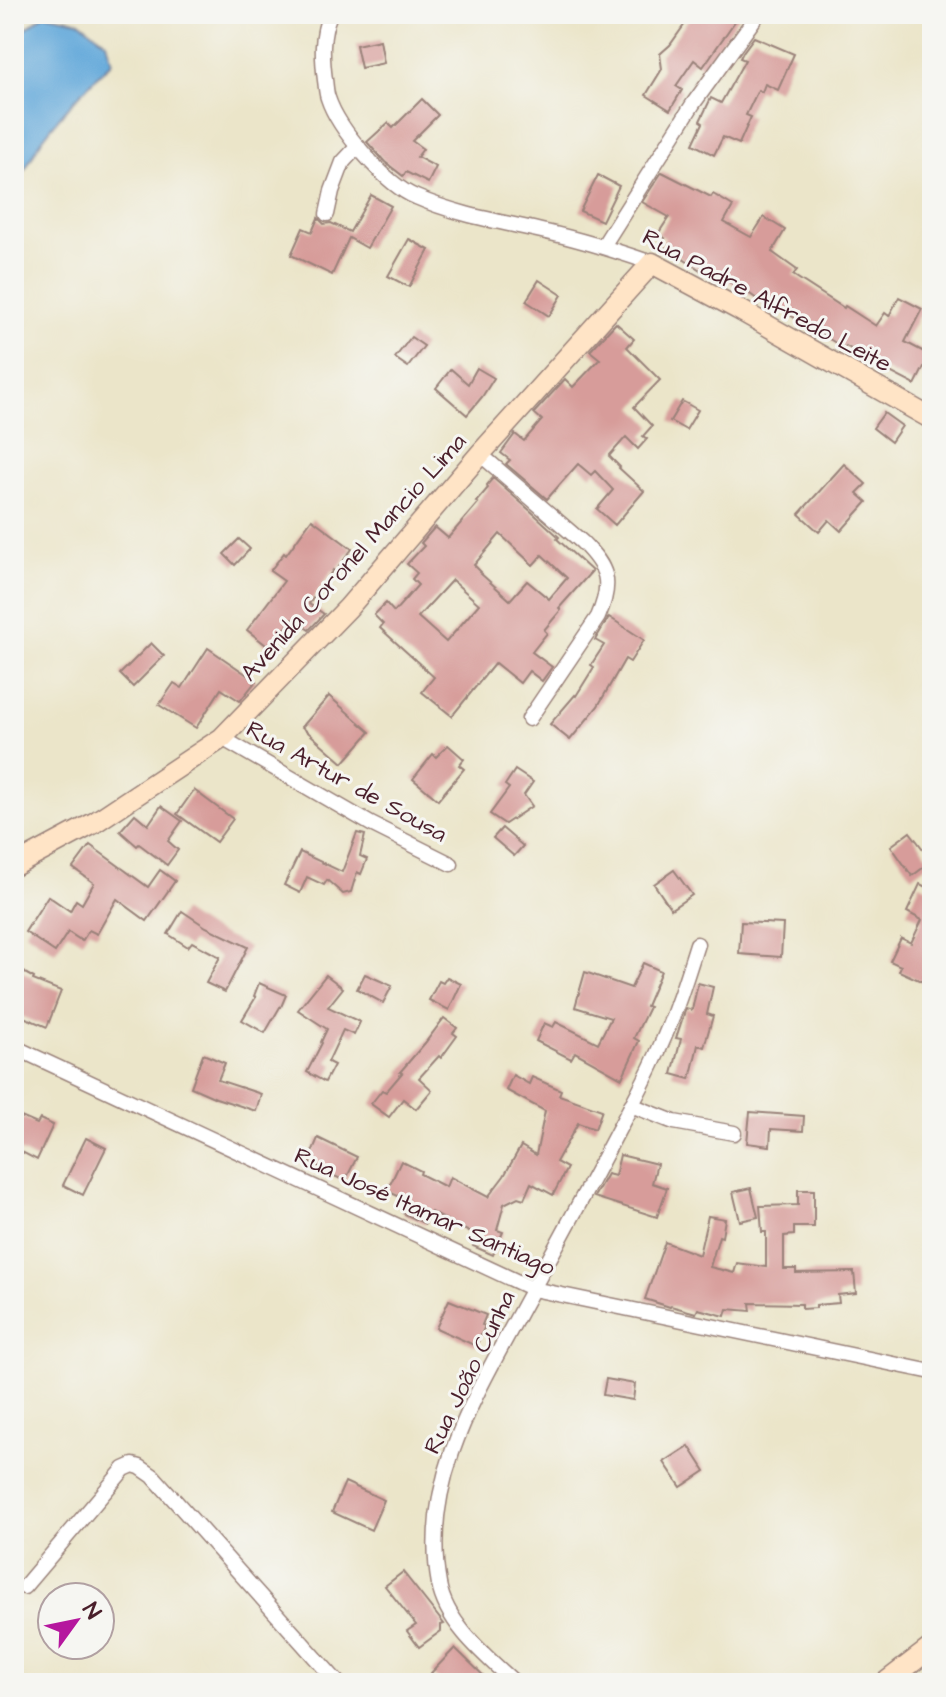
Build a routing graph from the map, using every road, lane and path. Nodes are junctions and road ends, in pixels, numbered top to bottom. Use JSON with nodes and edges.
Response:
{"nodes":[{"id":1,"x":330,"y":14,"type":"edge"},
{"id":2,"x":758,"y":14,"type":"edge"},
{"id":3,"x":358,"y":146,"type":"junction"},
{"id":4,"x":327,"y":214,"type":"dead end"},
{"id":5,"x":603,"y":246,"type":"junction"},
{"id":6,"x":652,"y":263,"type":"junction"},
{"id":7,"x":932,"y":419,"type":"edge"},
{"id":8,"x":480,"y":454,"type":"junction"},
{"id":9,"x":529,"y":719,"type":"dead end"},
{"id":10,"x":222,"y":738,"type":"junction"},
{"id":11,"x":451,"y":864,"type":"dead end"},
{"id":12,"x":14,"y":866,"type":"edge"},
{"id":13,"x":697,"y":944,"type":"dead end"},
{"id":14,"x":14,"y":1047,"type":"edge"},
{"id":15,"x":631,"y":1105,"type":"junction"},
{"id":16,"x":734,"y":1133,"type":"dead end"},
{"id":17,"x":533,"y":1289,"type":"junction"},
{"id":18,"x":932,"y":1372,"type":"edge"},
{"id":19,"x":24,"y":1587,"type":"dead end"},
{"id":20,"x":932,"y":1647,"type":"edge"},
{"id":21,"x":338,"y":1683,"type":"edge"},
{"id":22,"x":515,"y":1683,"type":"edge"},
{"id":23,"x":885,"y":1683,"type":"edge"}],
"edges":[{"from":1,"to":3,"type":"street","name":"Rua Padre Alfredo Leite"},
{"from":2,"to":5,"type":"street"},
{"from":3,"to":4,"type":"street"},
{"from":3,"to":5,"type":"street","name":"Rua Padre Alfredo Leite"},
{"from":5,"to":6,"type":"street","name":"Rua Padre Alfredo Leite"},
{"from":6,"to":7,"type":"street","name":"Rua Padre Alfredo Leite"},
{"from":6,"to":8,"type":"street","name":"Avenida Coronel Mancio Lima"},
{"from":8,"to":9,"type":"street"},
{"from":8,"to":10,"type":"street","name":"Avenida Coronel Mancio Lima"},
{"from":10,"to":11,"type":"street","name":"Rua Artur de Sousa"},
{"from":10,"to":12,"type":"street","name":"Avenida Coronel Mancio Lima"},
{"from":13,"to":15,"type":"street","name":"Rua João Cunha"},
{"from":14,"to":17,"type":"street","name":"Rua José Itamar Santiago"},
{"from":15,"to":16,"type":"street"},
{"from":15,"to":17,"type":"street","name":"Rua João Cunha"},
{"from":17,"to":18,"type":"street","name":"Rua José Itamar Santiago"},
{"from":17,"to":22,"type":"street","name":"Rua João Cunha"},
{"from":19,"to":21,"type":"street"},
{"from":20,"to":23,"type":"street"}]}
